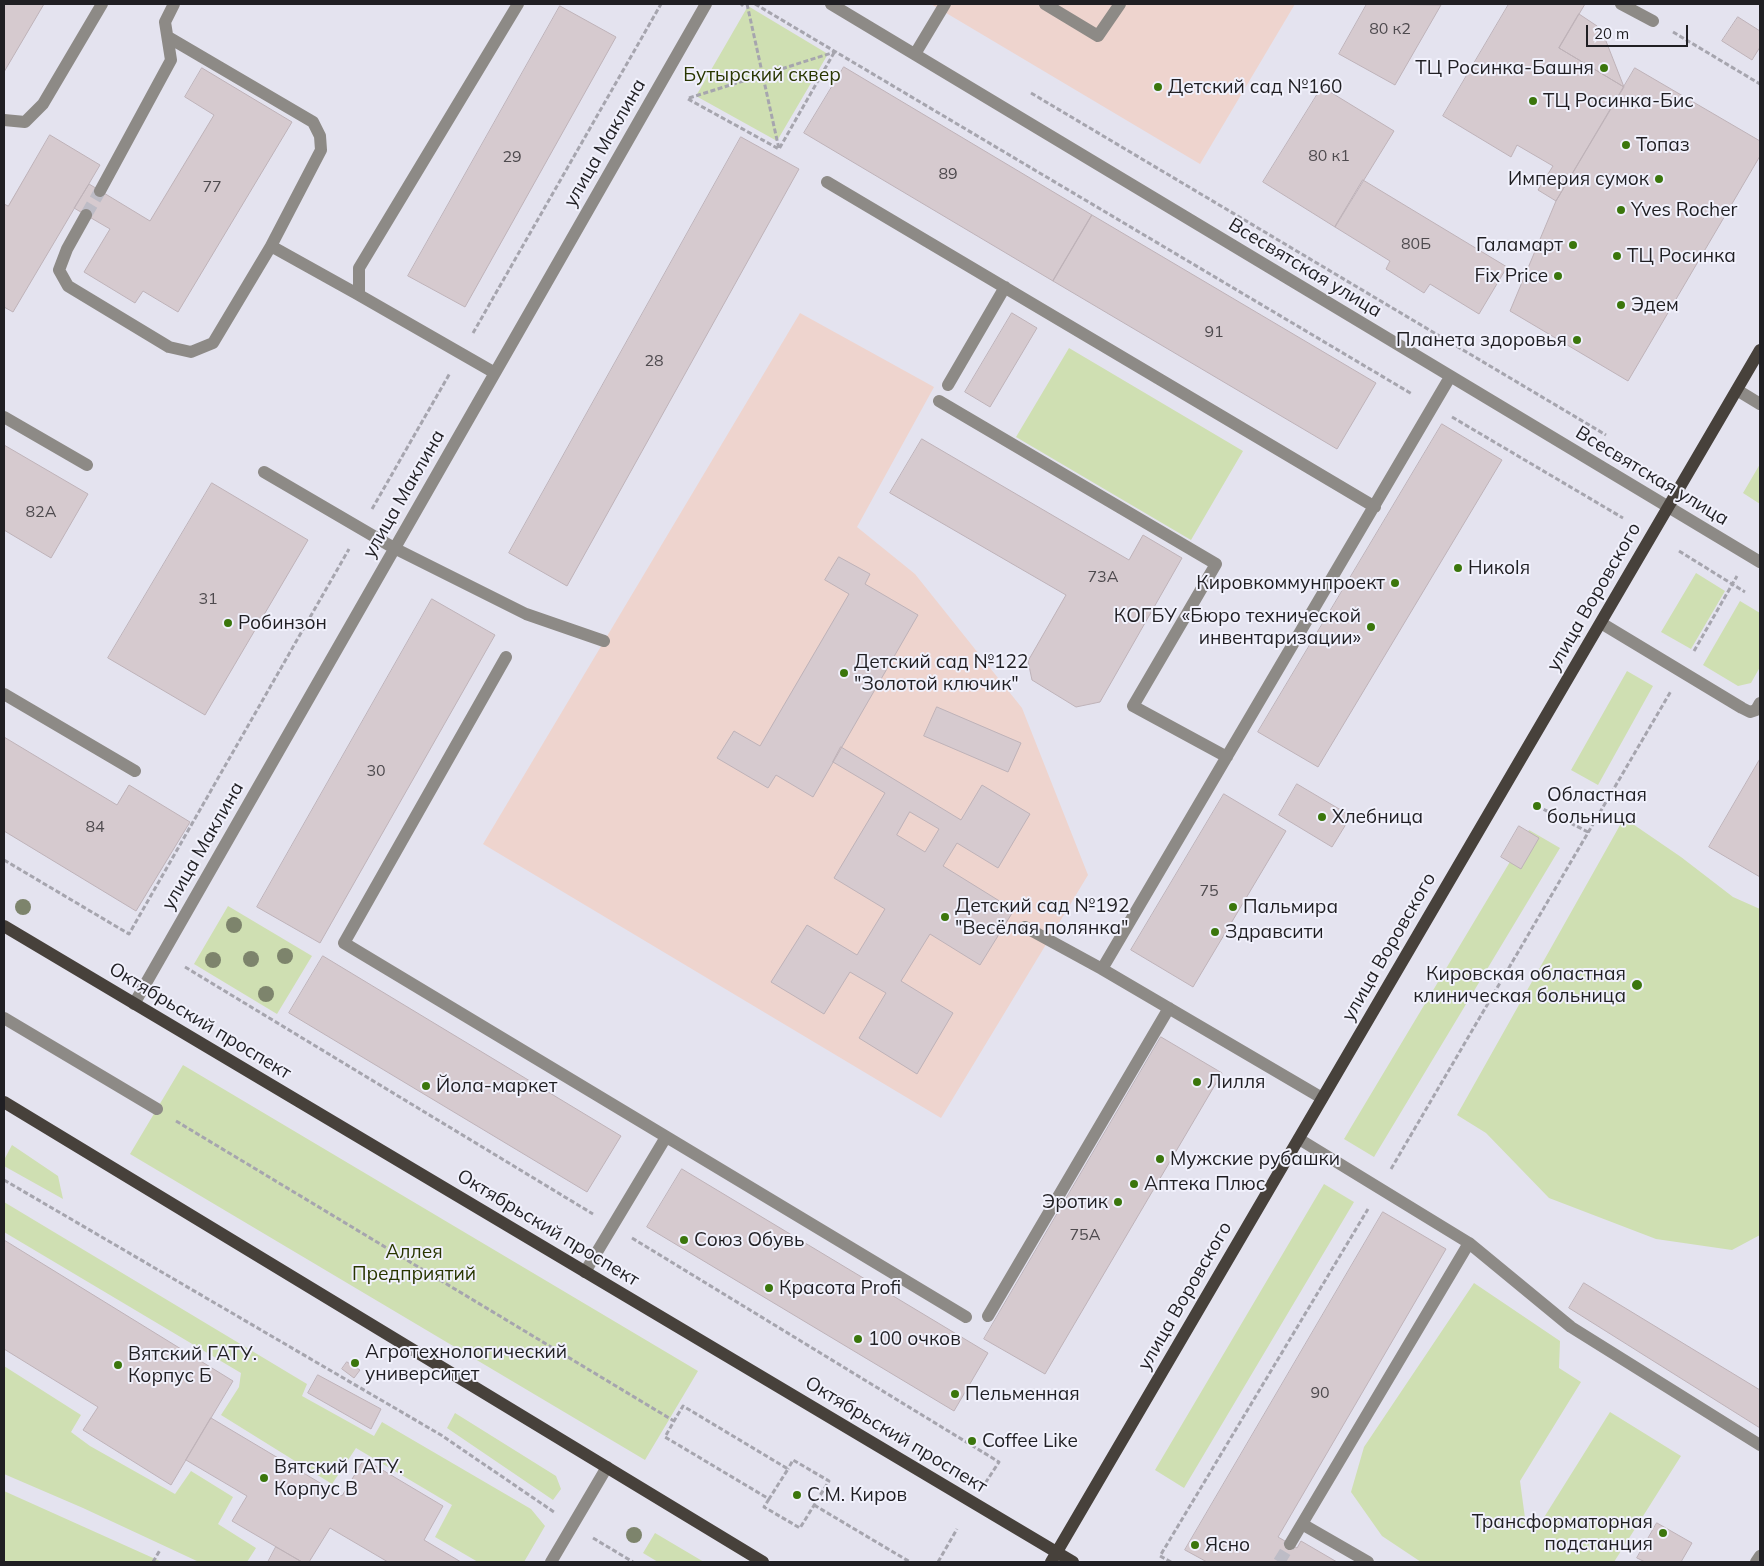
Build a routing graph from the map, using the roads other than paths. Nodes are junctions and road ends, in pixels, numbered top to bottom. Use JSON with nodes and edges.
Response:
{"nodes":[{"id":1,"x":102,"y":4,"type":"edge"},
{"id":2,"x":174,"y":4,"type":"edge"},
{"id":3,"x":518,"y":4,"type":"edge"},
{"id":4,"x":706,"y":4,"type":"edge"},
{"id":5,"x":831,"y":4,"type":"edge"},
{"id":6,"x":945,"y":4,"type":"edge"},
{"id":7,"x":1045,"y":4,"type":"edge"},
{"id":8,"x":1120,"y":4,"type":"edge"},
{"id":9,"x":1621,"y":4,"type":"edge"},
{"id":10,"x":1653,"y":21,"type":"road end"},
{"id":11,"x":168,"y":37,"type":"junction"},
{"id":12,"x":915,"y":54,"type":"junction"},
{"id":13,"x":4,"y":120,"type":"edge"},
{"id":14,"x":827,"y":182,"type":"dead end"},
{"id":15,"x":100,"y":191,"type":"tunnel mouth"},
{"id":16,"x":86,"y":215,"type":"tunnel mouth"},
{"id":17,"x":272,"y":246,"type":"junction"},
{"id":18,"x":1005,"y":287,"type":"junction"},
{"id":19,"x":359,"y":295,"type":"junction"},
{"id":20,"x":1760,"y":350,"type":"edge"},
{"id":21,"x":495,"y":373,"type":"junction"},
{"id":22,"x":1450,"y":377,"type":"junction"},
{"id":23,"x":948,"y":385,"type":"dead end"},
{"id":24,"x":1737,"y":390,"type":"junction"},
{"id":25,"x":939,"y":401,"type":"dead end"},
{"id":26,"x":1760,"y":404,"type":"edge"},
{"id":27,"x":4,"y":417,"type":"edge"},
{"id":28,"x":87,"y":465,"type":"dead end"},
{"id":29,"x":264,"y":472,"type":"dead end"},
{"id":30,"x":1375,"y":507,"type":"junction"},
{"id":31,"x":1668,"y":508,"type":"junction"},
{"id":32,"x":394,"y":548,"type":"junction"},
{"id":33,"x":1755,"y":559,"type":"edge"},
{"id":34,"x":1600,"y":623,"type":"junction"},
{"id":35,"x":604,"y":641,"type":"dead end"},
{"id":36,"x":506,"y":657,"type":"dead end"},
{"id":37,"x":4,"y":694,"type":"edge"},
{"id":38,"x":1760,"y":703,"type":"edge"},
{"id":39,"x":1227,"y":758,"type":"junction"},
{"id":40,"x":135,"y":771,"type":"dead end"},
{"id":41,"x":4,"y":926,"type":"edge"},
{"id":42,"x":1025,"y":927,"type":"dead end"},
{"id":43,"x":1102,"y":969,"type":"junction"},
{"id":44,"x":134,"y":1004,"type":"junction"},
{"id":45,"x":1169,"y":1008,"type":"junction"},
{"id":46,"x":4,"y":1018,"type":"edge"},
{"id":47,"x":1322,"y":1098,"type":"junction"},
{"id":48,"x":4,"y":1102,"type":"edge"},
{"id":49,"x":156,"y":1109,"type":"road end"},
{"id":50,"x":666,"y":1137,"type":"junction"},
{"id":51,"x":1299,"y":1139,"type":"junction"},
{"id":52,"x":1468,"y":1243,"type":"junction"},
{"id":53,"x":585,"y":1272,"type":"junction"},
{"id":54,"x":988,"y":1316,"type":"dead end"},
{"id":55,"x":966,"y":1317,"type":"dead end"},
{"id":56,"x":1760,"y":1445,"type":"edge"},
{"id":57,"x":607,"y":1467,"type":"junction"},
{"id":58,"x":1302,"y":1524,"type":"junction"},
{"id":59,"x":1290,"y":1544,"type":"tunnel mouth"},
{"id":60,"x":1760,"y":1556,"type":"edge"},
{"id":61,"x":1054,"y":1557,"type":"edge"},
{"id":62,"x":551,"y":1562,"type":"edge"},
{"id":63,"x":763,"y":1562,"type":"edge"},
{"id":64,"x":1073,"y":1562,"type":"edge"},
{"id":65,"x":1368,"y":1562,"type":"edge"},
{"id":66,"x":1756,"y":1562,"type":"edge"}],
"edges":[{"from":1,"to":13,"type":"street"},
{"from":2,"to":11,"type":"street"},
{"from":3,"to":19,"type":"street"},
{"from":4,"to":21,"type":"street","name":"улица Маклина"},
{"from":5,"to":12,"type":"street","name":"Всесвятская улица"},
{"from":6,"to":12,"type":"street"},
{"from":7,"to":8,"type":"street"},
{"from":9,"to":10,"type":"street"},
{"from":11,"to":15,"type":"street"},
{"from":11,"to":17,"type":"street"},
{"from":12,"to":22,"type":"street","name":"Всесвятская улица"},
{"from":14,"to":18,"type":"street"},
{"from":16,"to":17,"type":"street"},
{"from":17,"to":19,"type":"street"},
{"from":18,"to":23,"type":"street"},
{"from":18,"to":30,"type":"street"},
{"from":19,"to":21,"type":"street"},
{"from":20,"to":24,"type":"main road","name":"улица Воровского"},
{"from":21,"to":32,"type":"street","name":"улица Маклина"},
{"from":22,"to":30,"type":"street"},
{"from":22,"to":31,"type":"street","name":"Всесвятская улица"},
{"from":24,"to":26,"type":"street"},
{"from":24,"to":31,"type":"main road","name":"улица Воровского"},
{"from":25,"to":39,"type":"street"},
{"from":27,"to":28,"type":"street"},
{"from":29,"to":32,"type":"street"},
{"from":30,"to":39,"type":"street"},
{"from":31,"to":33,"type":"street","name":"Всесвятская улица"},
{"from":31,"to":34,"type":"main road","name":"улица Воровского"},
{"from":32,"to":35,"type":"street"},
{"from":32,"to":44,"type":"street","name":"улица Маклина"},
{"from":34,"to":38,"type":"street"},
{"from":34,"to":47,"type":"main road","name":"улица Воровского"},
{"from":36,"to":50,"type":"street"},
{"from":37,"to":40,"type":"street"},
{"from":39,"to":43,"type":"street"},
{"from":41,"to":44,"type":"main road","name":"Октябрьский проспект"},
{"from":42,"to":43,"type":"street"},
{"from":43,"to":45,"type":"street"},
{"from":44,"to":53,"type":"main road","name":"Октябрьский проспект"},
{"from":45,"to":47,"type":"street"},
{"from":45,"to":54,"type":"street"},
{"from":46,"to":49,"type":"street"},
{"from":47,"to":51,"type":"main road","name":"улица Воровского"},
{"from":48,"to":57,"type":"main road"},
{"from":50,"to":53,"type":"street"},
{"from":50,"to":55,"type":"street"},
{"from":51,"to":52,"type":"street"},
{"from":51,"to":61,"type":"main road","name":"улица Воровского"},
{"from":52,"to":56,"type":"street"},
{"from":52,"to":58,"type":"street"},
{"from":53,"to":61,"type":"main road","name":"Октябрьский проспект"},
{"from":57,"to":62,"type":"street"},
{"from":57,"to":63,"type":"main road"},
{"from":58,"to":59,"type":"street"},
{"from":58,"to":65,"type":"street"},
{"from":60,"to":66,"type":"street"},
{"from":61,"to":64,"type":"main road","name":"Октябрьский проспект"}]}
